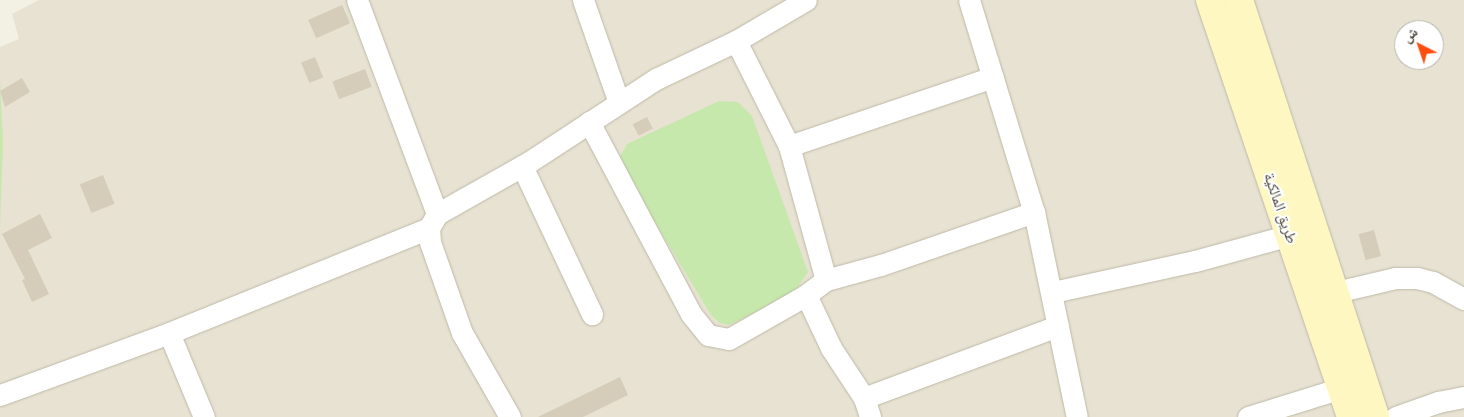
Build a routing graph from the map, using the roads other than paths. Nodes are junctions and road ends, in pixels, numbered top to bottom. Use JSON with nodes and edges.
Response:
{"nodes":[{"id":1,"x":357,"y":0,"type":"edge"},
{"id":2,"x":583,"y":0,"type":"edge"},
{"id":3,"x":806,"y":0,"type":"edge"},
{"id":4,"x":969,"y":0,"type":"edge"},
{"id":5,"x":1210,"y":0,"type":"edge"},
{"id":6,"x":1239,"y":0,"type":"edge"},
{"id":7,"x":736,"y":41,"type":"junction"},
{"id":8,"x":1256,"y":49,"type":"junction"},
{"id":9,"x":1229,"y":58,"type":"junction"},
{"id":10,"x":993,"y":77,"type":"junction"},
{"id":11,"x":619,"y":103,"type":"junction"},
{"id":12,"x":590,"y":122,"type":"junction"},
{"id":13,"x":789,"y":146,"type":"junction"},
{"id":14,"x":522,"y":166,"type":"junction"},
{"id":15,"x":1034,"y":212,"type":"junction"},
{"id":16,"x":433,"y":221,"type":"junction"},
{"id":17,"x":1290,"y":235,"type":"junction"},
{"id":18,"x":826,"y":280,"type":"junction"},
{"id":19,"x":1053,"y":292,"type":"junction"},
{"id":20,"x":1336,"y":292,"type":"junction"},
{"id":21,"x":806,"y":295,"type":"junction"},
{"id":22,"x":1464,"y":299,"type":"edge"},
{"id":23,"x":592,"y":314,"type":"dead end"},
{"id":24,"x":1058,"y":326,"type":"junction"},
{"id":25,"x":169,"y":333,"type":"junction"},
{"id":26,"x":1341,"y":388,"type":"junction"},
{"id":27,"x":0,"y":394,"type":"edge"},
{"id":28,"x":1464,"y":398,"type":"edge"},
{"id":29,"x":867,"y":408,"type":"edge"},
{"id":30,"x":204,"y":417,"type":"edge"},
{"id":31,"x":510,"y":417,"type":"edge"},
{"id":32,"x":1077,"y":417,"type":"edge"},
{"id":33,"x":1248,"y":417,"type":"edge"},
{"id":34,"x":1351,"y":417,"type":"edge"},
{"id":35,"x":1375,"y":417,"type":"edge"},
{"id":36,"x":1396,"y":417,"type":"edge"}],
"edges":[{"from":1,"to":16,"type":"street"},
{"from":2,"to":11,"type":"street"},
{"from":3,"to":7,"type":"street"},
{"from":4,"to":10,"type":"street"},
{"from":5,"to":9,"type":"main road","name":"طريق المالكية"},
{"from":6,"to":8,"type":"main road","name":"طريق المالكية"},
{"from":7,"to":11,"type":"street"},
{"from":7,"to":13,"type":"street"},
{"from":8,"to":9,"type":"main road"},
{"from":8,"to":20,"type":"main road","name":"طريق المالكية"},
{"from":9,"to":17,"type":"main road","name":"طريق المالكية"},
{"from":10,"to":13,"type":"street"},
{"from":10,"to":15,"type":"street"},
{"from":11,"to":12,"type":"street"},
{"from":12,"to":14,"type":"street"},
{"from":12,"to":21,"type":"street"},
{"from":13,"to":18,"type":"street"},
{"from":14,"to":16,"type":"street"},
{"from":14,"to":23,"type":"street"},
{"from":15,"to":18,"type":"street"},
{"from":15,"to":19,"type":"street"},
{"from":16,"to":25,"type":"street"},
{"from":16,"to":31,"type":"street"},
{"from":17,"to":19,"type":"street"},
{"from":17,"to":26,"type":"main road","name":"طريق المالكية"},
{"from":18,"to":21,"type":"street"},
{"from":19,"to":24,"type":"street"},
{"from":20,"to":22,"type":"street"},
{"from":20,"to":35,"type":"main road","name":"طريق المالكية"},
{"from":21,"to":29,"type":"street"},
{"from":24,"to":29,"type":"street"},
{"from":24,"to":32,"type":"street"},
{"from":25,"to":27,"type":"street"},
{"from":25,"to":30,"type":"street"},
{"from":26,"to":33,"type":"street"},
{"from":26,"to":34,"type":"main road","name":"طريق المالكية"},
{"from":28,"to":36,"type":"street"}]}
